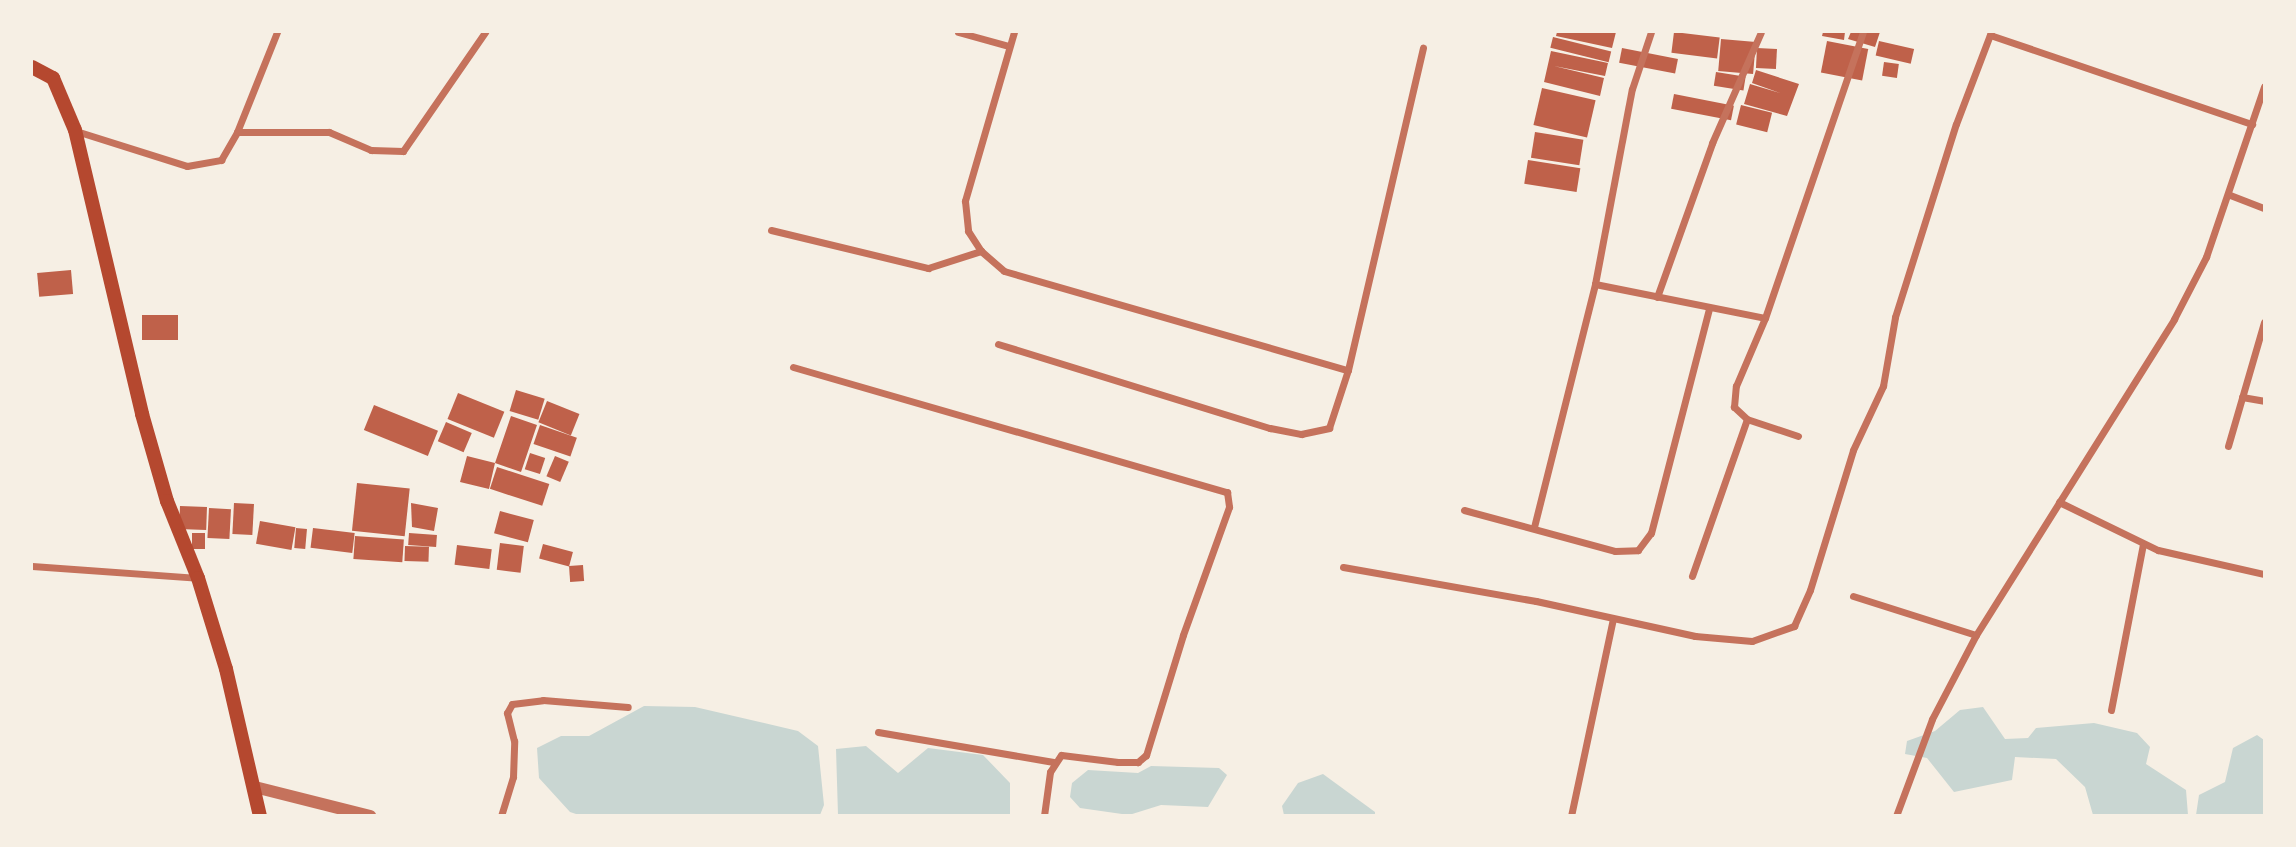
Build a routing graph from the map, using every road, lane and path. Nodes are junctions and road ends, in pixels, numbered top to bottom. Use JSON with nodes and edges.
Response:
{"nodes":[{"id":1,"x":277,"y":32,"type":"edge"},
{"id":2,"x":485,"y":32,"type":"edge"},
{"id":3,"x":958,"y":32,"type":"edge"},
{"id":4,"x":1014,"y":32,"type":"edge"},
{"id":5,"x":1651,"y":32,"type":"edge"},
{"id":6,"x":1761,"y":32,"type":"edge"},
{"id":7,"x":1863,"y":32,"type":"edge"},
{"id":8,"x":1990,"y":33,"type":"edge"},
{"id":9,"x":1009,"y":46,"type":"junction"},
{"id":10,"x":1423,"y":48,"type":"dead end"},
{"id":11,"x":32,"y":67,"type":"edge"},
{"id":12,"x":2264,"y":87,"type":"edge"},
{"id":13,"x":2252,"y":124,"type":"junction"},
{"id":14,"x":75,"y":130,"type":"junction"},
{"id":15,"x":237,"y":132,"type":"junction"},
{"id":16,"x":2230,"y":195,"type":"junction"},
{"id":17,"x":2264,"y":208,"type":"edge"},
{"id":18,"x":771,"y":230,"type":"dead end"},
{"id":19,"x":981,"y":251,"type":"junction"},
{"id":20,"x":1595,"y":284,"type":"junction"},
{"id":21,"x":1657,"y":297,"type":"junction"},
{"id":22,"x":1710,"y":308,"type":"junction"},
{"id":23,"x":1765,"y":318,"type":"junction"},
{"id":24,"x":2264,"y":322,"type":"edge"},
{"id":25,"x":998,"y":344,"type":"dead end"},
{"id":26,"x":793,"y":367,"type":"dead end"},
{"id":27,"x":1348,"y":370,"type":"junction"},
{"id":28,"x":2242,"y":397,"type":"junction"},
{"id":29,"x":2264,"y":401,"type":"edge"},
{"id":30,"x":1747,"y":419,"type":"junction"},
{"id":31,"x":1798,"y":436,"type":"dead end"},
{"id":32,"x":2228,"y":446,"type":"dead end"},
{"id":33,"x":2059,"y":502,"type":"junction"},
{"id":34,"x":1464,"y":510,"type":"dead end"},
{"id":35,"x":1534,"y":527,"type":"junction"},
{"id":36,"x":2143,"y":544,"type":"junction"},
{"id":37,"x":32,"y":566,"type":"edge"},
{"id":38,"x":1343,"y":567,"type":"dead end"},
{"id":39,"x":2264,"y":574,"type":"edge"},
{"id":40,"x":1692,"y":576,"type":"dead end"},
{"id":41,"x":198,"y":578,"type":"junction"},
{"id":42,"x":1853,"y":596,"type":"dead end"},
{"id":43,"x":1613,"y":618,"type":"junction"},
{"id":44,"x":1976,"y":635,"type":"junction"},
{"id":45,"x":628,"y":707,"type":"dead end"},
{"id":46,"x":2111,"y":710,"type":"dead end"},
{"id":47,"x":878,"y":732,"type":"dead end"},
{"id":48,"x":1053,"y":762,"type":"junction"},
{"id":49,"x":255,"y":788,"type":"junction"},
{"id":50,"x":260,"y":816,"type":"edge"},
{"id":51,"x":370,"y":816,"type":"edge"},
{"id":52,"x":501,"y":816,"type":"edge"},
{"id":53,"x":1044,"y":816,"type":"edge"},
{"id":54,"x":1571,"y":816,"type":"edge"},
{"id":55,"x":1896,"y":816,"type":"edge"}],
"edges":[{"from":1,"to":15,"type":"street"},
{"from":2,"to":15,"type":"street"},
{"from":3,"to":9,"type":"street"},
{"from":4,"to":9,"type":"street"},
{"from":5,"to":20,"type":"street"},
{"from":6,"to":21,"type":"street"},
{"from":7,"to":23,"type":"street"},
{"from":8,"to":13,"type":"street"},
{"from":8,"to":43,"type":"street"},
{"from":9,"to":19,"type":"street"},
{"from":10,"to":27,"type":"street"},
{"from":11,"to":14,"type":"main road"},
{"from":12,"to":13,"type":"street"},
{"from":13,"to":16,"type":"street"},
{"from":14,"to":15,"type":"street"},
{"from":14,"to":41,"type":"main road"},
{"from":16,"to":17,"type":"street"},
{"from":16,"to":33,"type":"street"},
{"from":18,"to":19,"type":"street"},
{"from":19,"to":27,"type":"street"},
{"from":20,"to":21,"type":"street"},
{"from":20,"to":35,"type":"street"},
{"from":21,"to":22,"type":"street"},
{"from":22,"to":23,"type":"street"},
{"from":22,"to":35,"type":"street"},
{"from":23,"to":30,"type":"street"},
{"from":24,"to":28,"type":"street"},
{"from":25,"to":27,"type":"street"},
{"from":26,"to":48,"type":"street"},
{"from":28,"to":29,"type":"street"},
{"from":28,"to":32,"type":"street"},
{"from":30,"to":31,"type":"street"},
{"from":30,"to":40,"type":"street"},
{"from":33,"to":36,"type":"street"},
{"from":33,"to":44,"type":"street"},
{"from":34,"to":35,"type":"street"},
{"from":36,"to":39,"type":"street"},
{"from":36,"to":46,"type":"street"},
{"from":37,"to":41,"type":"street"},
{"from":38,"to":43,"type":"street"},
{"from":41,"to":49,"type":"main road"},
{"from":42,"to":44,"type":"street"},
{"from":43,"to":54,"type":"street"},
{"from":44,"to":55,"type":"street"},
{"from":45,"to":52,"type":"street"},
{"from":47,"to":48,"type":"street"},
{"from":48,"to":53,"type":"street"},
{"from":49,"to":50,"type":"main road"},
{"from":49,"to":51,"type":"street"}]}
